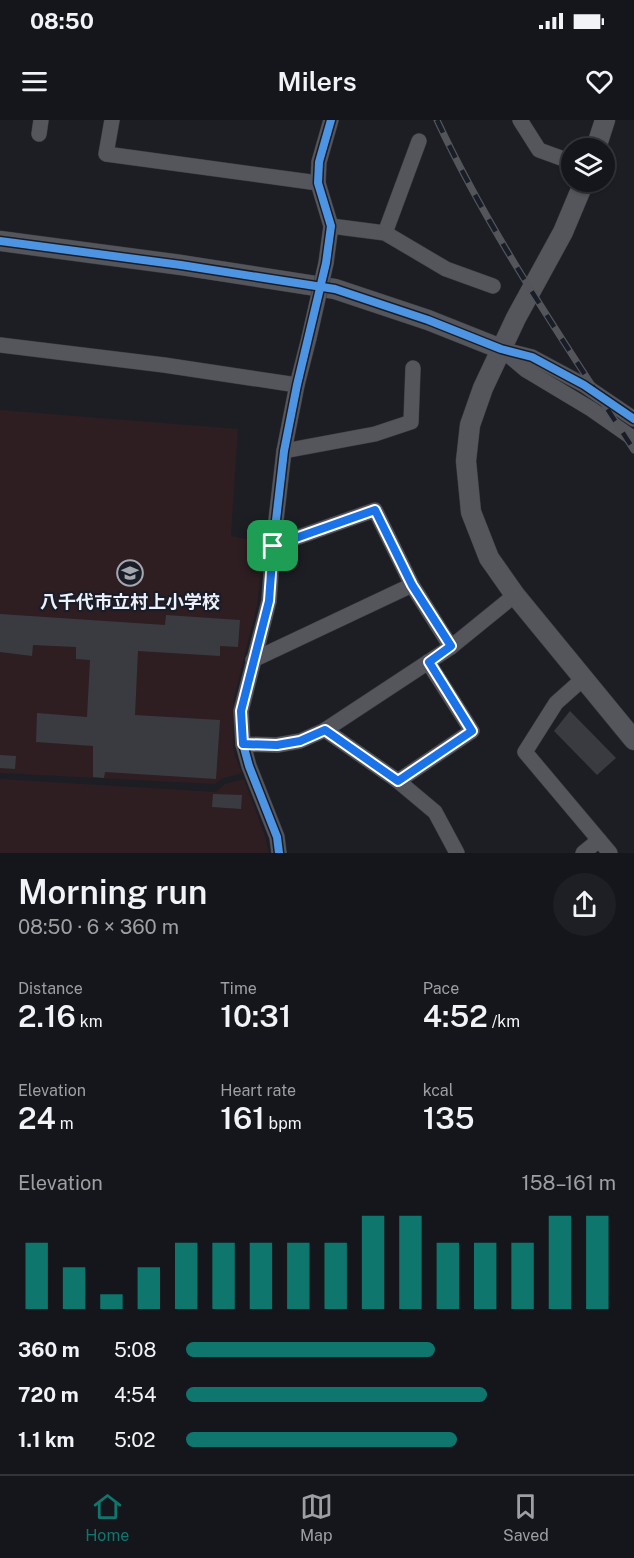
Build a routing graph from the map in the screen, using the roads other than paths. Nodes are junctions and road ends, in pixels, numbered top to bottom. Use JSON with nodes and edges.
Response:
{"nodes":[{"id":1,"x":112,"y":120,"type":"edge"},
{"id":2,"x":330,"y":120,"type":"edge"},
{"id":3,"x":520,"y":120,"type":"edge"},
{"id":4,"x":605,"y":120,"type":"edge"},
{"id":5,"x":599,"y":138,"type":"edge"},
{"id":6,"x":419,"y":141,"type":"dead end"},
{"id":7,"x":561,"y":158,"type":"edge"},
{"id":8,"x":318,"y":183,"type":"junction"},
{"id":9,"x":580,"y":192,"type":"edge"},
{"id":10,"x":331,"y":226,"type":"junction"},
{"id":11,"x":385,"y":233,"type":"junction"},
{"id":12,"x":0,"y":241,"type":"edge"},
{"id":13,"x":493,"y":286,"type":"dead end"},
{"id":14,"x":0,"y":345,"type":"edge"},
{"id":15,"x":501,"y":349,"type":"junction"},
{"id":16,"x":413,"y":368,"type":"dead end"},
{"id":17,"x":297,"y":384,"type":"junction"},
{"id":18,"x":634,"y":419,"type":"edge"},
{"id":19,"x":634,"y":439,"type":"edge"},
{"id":20,"x":284,"y":451,"type":"junction"},
{"id":21,"x":273,"y":546,"type":"junction"},
{"id":22,"x":412,"y":585,"type":"junction"},
{"id":23,"x":515,"y":595,"type":"junction"},
{"id":24,"x":451,"y":646,"type":"junction"},
{"id":25,"x":253,"y":660,"type":"junction"},
{"id":26,"x":429,"y":662,"type":"junction"},
{"id":27,"x":584,"y":678,"type":"junction"},
{"id":28,"x":325,"y":730,"type":"junction"},
{"id":29,"x":634,"y":740,"type":"edge"},
{"id":30,"x":243,"y":744,"type":"junction"},
{"id":31,"x":398,"y":781,"type":"junction"},
{"id":32,"x":599,"y":840,"type":"junction"},
{"id":33,"x":279,"y":853,"type":"edge"},
{"id":34,"x":456,"y":853,"type":"edge"},
{"id":35,"x":583,"y":853,"type":"edge"},
{"id":36,"x":610,"y":853,"type":"edge"}],
"edges":[{"from":1,"to":8,"type":"street"},
{"from":2,"to":8,"type":"street"},
{"from":3,"to":7,"type":"street"},
{"from":4,"to":5,"type":"street"},
{"from":6,"to":11,"type":"street"},
{"from":8,"to":10,"type":"street"},
{"from":9,"to":15,"type":"street"},
{"from":10,"to":11,"type":"street"},
{"from":10,"to":17,"type":"street","bridge":true},
{"from":11,"to":13,"type":"street"},
{"from":12,"to":15,"type":"street"},
{"from":14,"to":17,"type":"street"},
{"from":15,"to":18,"type":"street"},
{"from":15,"to":19,"type":"street"},
{"from":15,"to":23,"type":"street"},
{"from":16,"to":20,"type":"street"},
{"from":17,"to":20,"type":"street"},
{"from":20,"to":21,"type":"street"},
{"from":21,"to":22,"type":"street"},
{"from":21,"to":25,"type":"street"},
{"from":22,"to":24,"type":"street"},
{"from":22,"to":25,"type":"street"},
{"from":23,"to":24,"type":"street"},
{"from":23,"to":27,"type":"street"},
{"from":24,"to":26,"type":"street"},
{"from":25,"to":30,"type":"street"},
{"from":26,"to":28,"type":"street"},
{"from":26,"to":31,"type":"street"},
{"from":27,"to":29,"type":"street"},
{"from":27,"to":32,"type":"street"},
{"from":28,"to":30,"type":"street"},
{"from":28,"to":31,"type":"street"},
{"from":30,"to":33,"type":"street"},
{"from":31,"to":34,"type":"street"},
{"from":32,"to":35,"type":"street"},
{"from":32,"to":36,"type":"street"}]}
